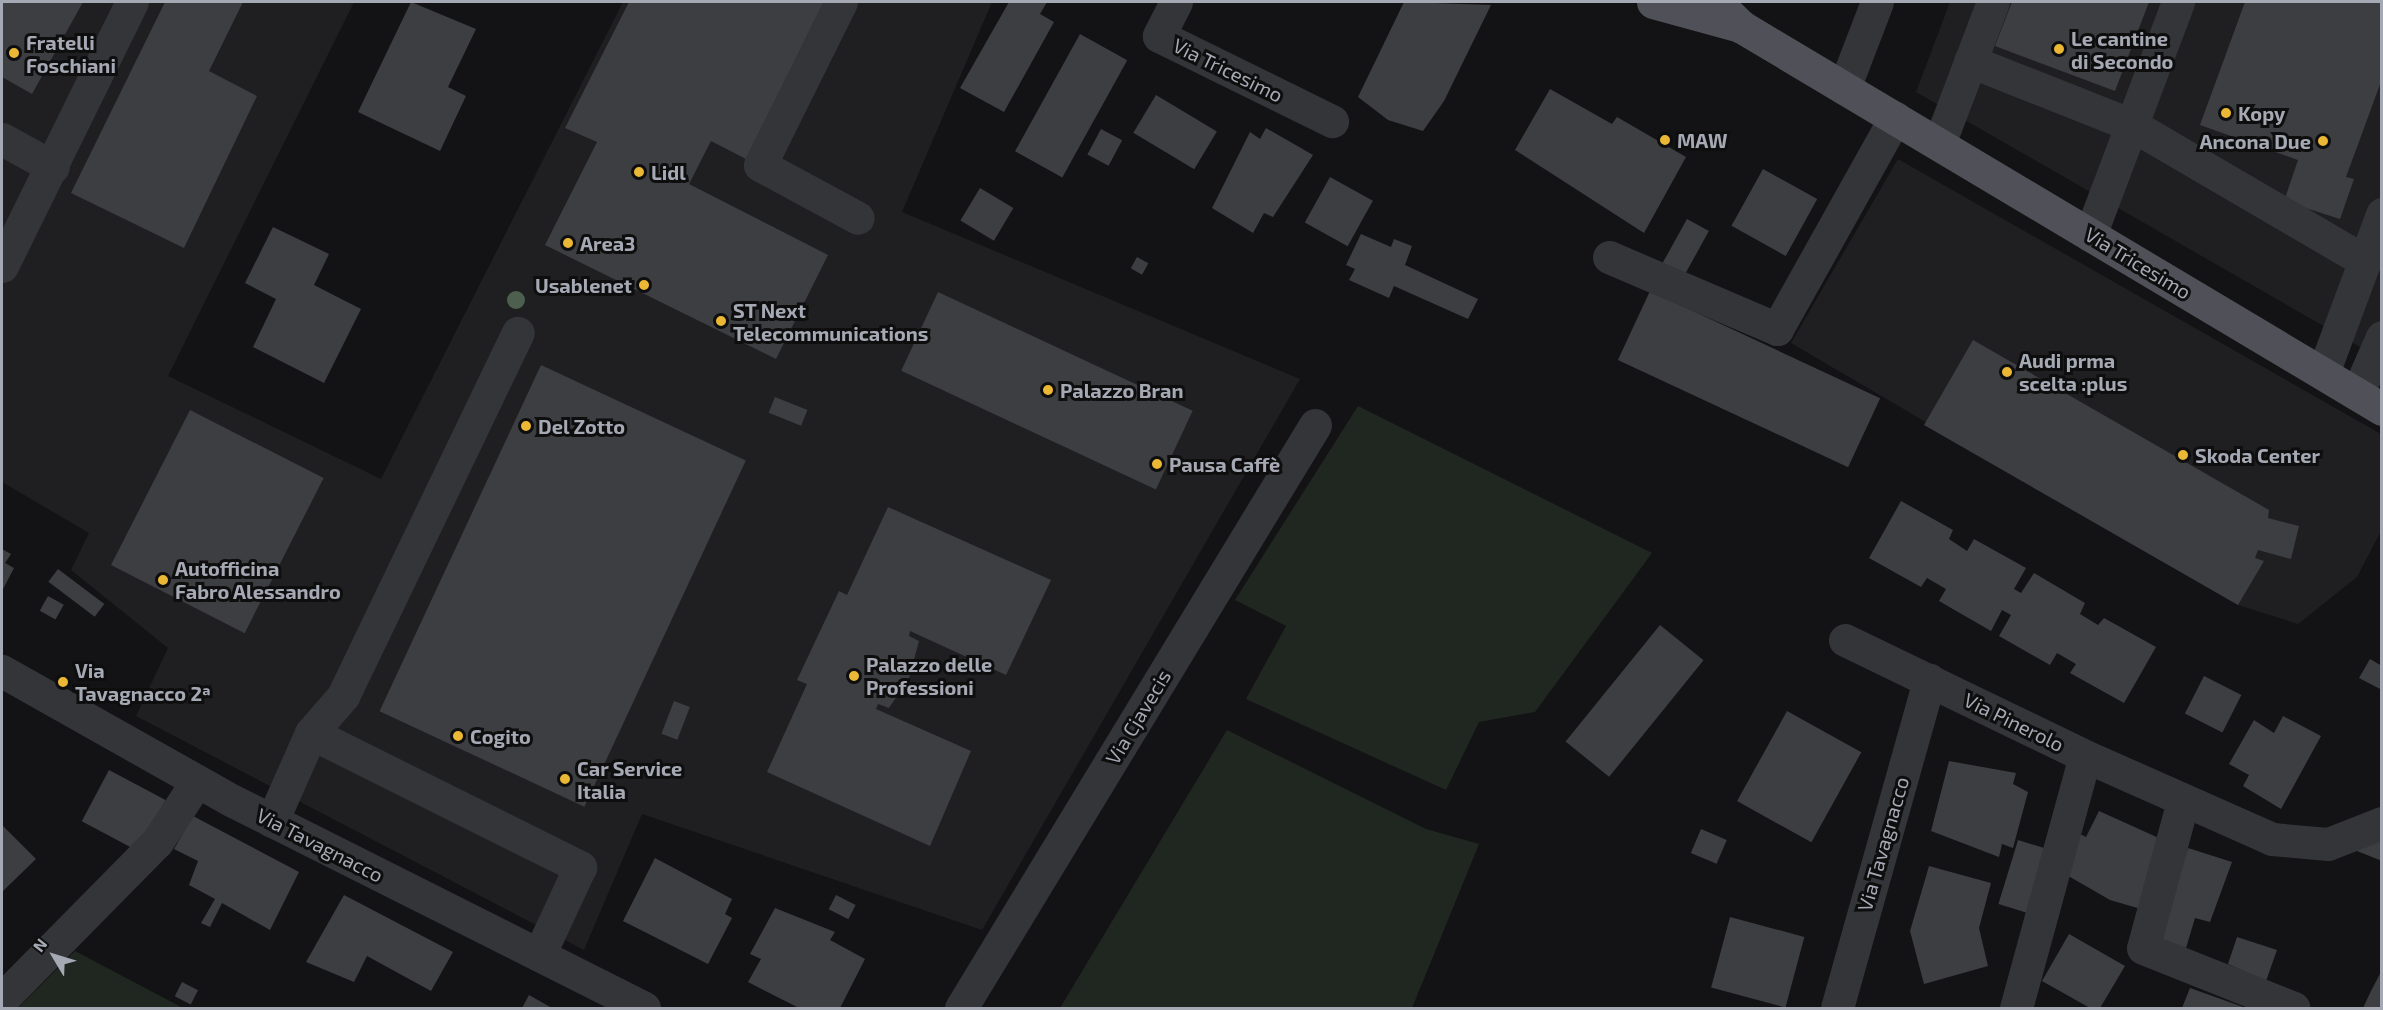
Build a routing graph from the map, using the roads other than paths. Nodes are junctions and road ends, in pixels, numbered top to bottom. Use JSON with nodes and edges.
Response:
{"nodes":[{"id":1,"x":132,"y":2,"type":"edge"},
{"id":2,"x":841,"y":2,"type":"edge"},
{"id":3,"x":1176,"y":2,"type":"edge"},
{"id":4,"x":1653,"y":2,"type":"edge"},
{"id":5,"x":1716,"y":2,"type":"edge"},
{"id":6,"x":1877,"y":2,"type":"edge"},
{"id":7,"x":1993,"y":2,"type":"edge"},
{"id":8,"x":2178,"y":2,"type":"edge"},
{"id":9,"x":1742,"y":27,"type":"junction"},
{"id":10,"x":1970,"y":61,"type":"junction"},
{"id":11,"x":1844,"y":88,"type":"junction"},
{"id":12,"x":1895,"y":118,"type":"junction"},
{"id":13,"x":1332,"y":121,"type":"dead end"},
{"id":14,"x":2132,"y":125,"type":"junction"},
{"id":15,"x":2,"y":139,"type":"edge"},
{"id":16,"x":1939,"y":144,"type":"junction"},
{"id":17,"x":53,"y":167,"type":"junction"},
{"id":18,"x":2382,"y":214,"type":"edge"},
{"id":19,"x":858,"y":218,"type":"dead end"},
{"id":20,"x":2090,"y":235,"type":"junction"},
{"id":21,"x":1609,"y":257,"type":"dead end"},
{"id":22,"x":2365,"y":261,"type":"junction"},
{"id":23,"x":2,"y":266,"type":"edge"},
{"id":24,"x":518,"y":333,"type":"dead end"},
{"id":25,"x":2382,"y":337,"type":"edge"},
{"id":26,"x":2323,"y":374,"type":"junction"},
{"id":27,"x":2369,"y":401,"type":"edge"},
{"id":28,"x":1315,"y":425,"type":"dead end"},
{"id":29,"x":1845,"y":640,"type":"dead end"},
{"id":30,"x":2,"y":671,"type":"edge"},
{"id":31,"x":1929,"y":680,"type":"junction"},
{"id":32,"x":311,"y":734,"type":"junction"},
{"id":33,"x":2085,"y":756,"type":"junction"},
{"id":34,"x":197,"y":781,"type":"junction"},
{"id":35,"x":2183,"y":801,"type":"junction"},
{"id":36,"x":272,"y":821,"type":"junction"},
{"id":37,"x":2382,"y":823,"type":"edge"},
{"id":38,"x":539,"y":955,"type":"junction"},
{"id":39,"x":2,"y":999,"type":"edge"},
{"id":40,"x":644,"y":1008,"type":"edge"},
{"id":41,"x":961,"y":1008,"type":"edge"},
{"id":42,"x":1838,"y":1008,"type":"edge"},
{"id":43,"x":2016,"y":1008,"type":"edge"},
{"id":44,"x":2294,"y":1008,"type":"edge"}],
"edges":[{"from":1,"to":17,"type":"street"},
{"from":2,"to":19,"type":"street"},
{"from":3,"to":13,"type":"street","name":"Via Tricesimo"},
{"from":4,"to":9,"type":"main road","name":"Via Tricesimo"},
{"from":5,"to":9,"type":"main road","name":"Via Tricesimo"},
{"from":6,"to":11,"type":"street"},
{"from":7,"to":10,"type":"street"},
{"from":8,"to":14,"type":"street"},
{"from":9,"to":11,"type":"main road","name":"Via Tricesimo"},
{"from":10,"to":14,"type":"street"},
{"from":10,"to":16,"type":"street"},
{"from":11,"to":12,"type":"main road","name":"Via Tricesimo"},
{"from":12,"to":16,"type":"main road","name":"Via Tricesimo"},
{"from":12,"to":21,"type":"street"},
{"from":14,"to":20,"type":"street"},
{"from":14,"to":22,"type":"street"},
{"from":15,"to":17,"type":"street"},
{"from":16,"to":20,"type":"main road","name":"Via Tricesimo"},
{"from":17,"to":23,"type":"street"},
{"from":18,"to":22,"type":"street"},
{"from":20,"to":26,"type":"main road","name":"Via Tricesimo"},
{"from":22,"to":26,"type":"street"},
{"from":24,"to":32,"type":"street"},
{"from":25,"to":27,"type":"street"},
{"from":26,"to":27,"type":"main road","name":"Via Tricesimo"},
{"from":28,"to":41,"type":"street","name":"Via Cjavecis"},
{"from":29,"to":31,"type":"street","name":"Via Pinerolo"},
{"from":30,"to":34,"type":"street","name":"Via Tavagnacco"},
{"from":31,"to":33,"type":"street","name":"Via Pinerolo"},
{"from":31,"to":42,"type":"street","name":"Via Tavagnacco"},
{"from":32,"to":36,"type":"street"},
{"from":32,"to":38,"type":"street"},
{"from":33,"to":35,"type":"street","name":"Via Pinerolo"},
{"from":33,"to":43,"type":"street"},
{"from":34,"to":36,"type":"street","name":"Via Tavagnacco"},
{"from":34,"to":39,"type":"street"},
{"from":35,"to":37,"type":"street","name":"Via Pinerolo"},
{"from":35,"to":44,"type":"street"},
{"from":36,"to":38,"type":"street","name":"Via Tavagnacco"},
{"from":38,"to":40,"type":"street","name":"Via Tavagnacco"}]}
